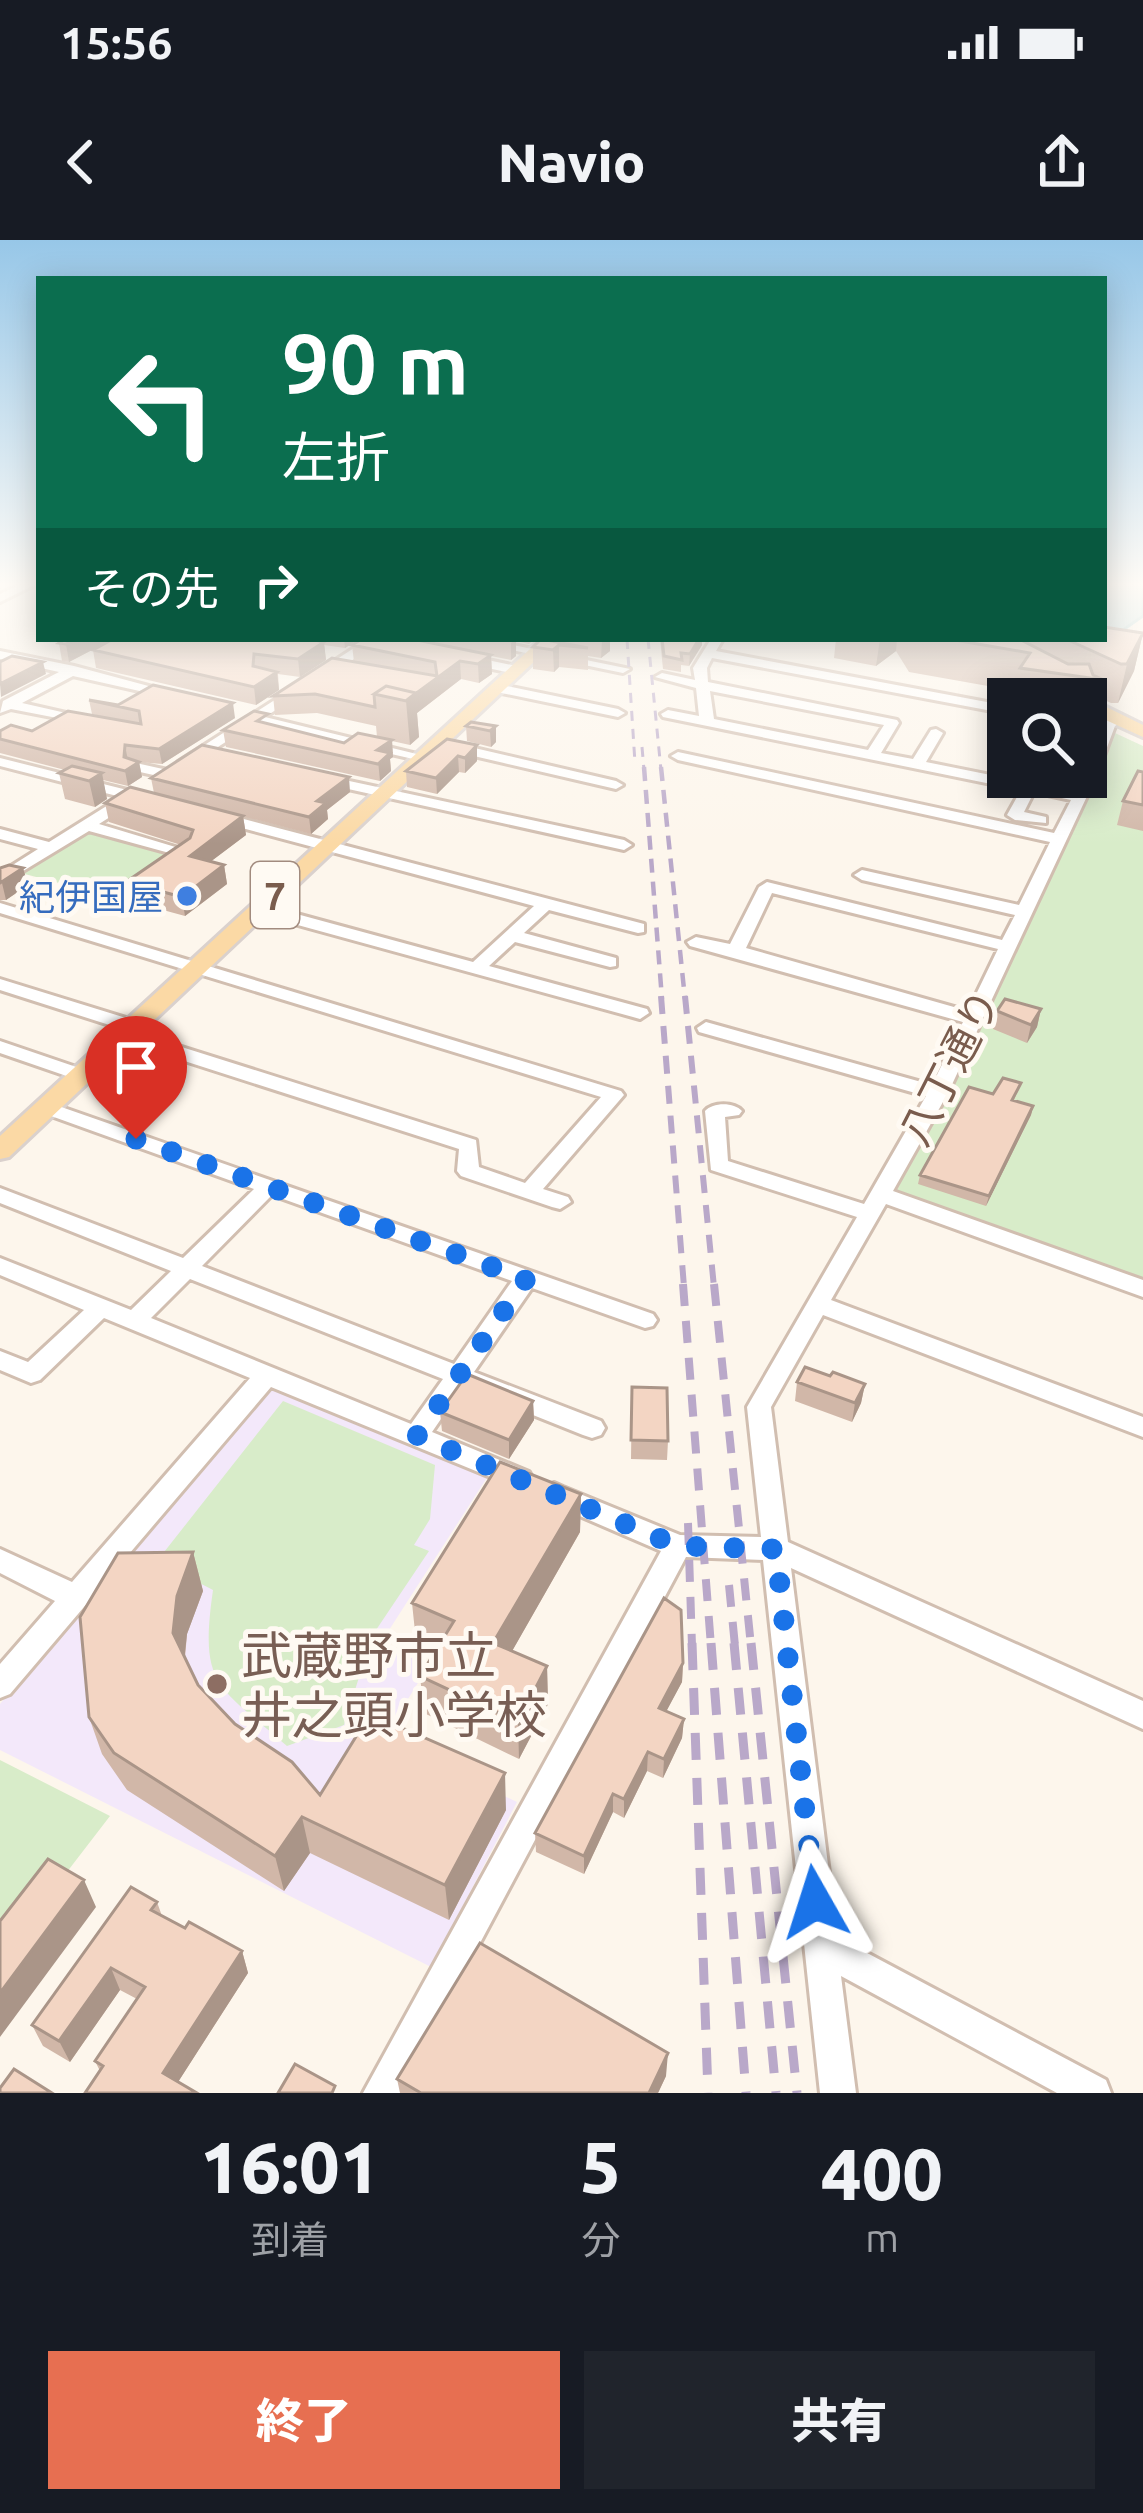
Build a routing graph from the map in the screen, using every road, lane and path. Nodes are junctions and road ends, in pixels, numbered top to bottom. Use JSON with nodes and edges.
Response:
{"nodes":[{"id":1,"x":71,"y":671,"type":"edge"},
{"id":2,"x":74,"y":671,"type":"edge"},
{"id":3,"x":318,"y":671,"type":"edge"},
{"id":4,"x":514,"y":671,"type":"edge"},
{"id":5,"x":701,"y":671,"type":"edge"},
{"id":6,"x":829,"y":671,"type":"edge"},
{"id":7,"x":662,"y":677,"type":"dead end"},
{"id":8,"x":284,"y":682,"type":"edge"},
{"id":9,"x":303,"y":686,"type":"junction"},
{"id":10,"x":703,"y":686,"type":"junction"},
{"id":11,"x":497,"y":688,"type":"junction"},
{"id":12,"x":188,"y":698,"type":"edge"},
{"id":13,"x":3,"y":705,"type":"edge"},
{"id":14,"x":987,"y":705,"type":"edge"},
{"id":15,"x":235,"y":709,"type":"edge"},
{"id":16,"x":618,"y":713,"type":"dead end"},
{"id":17,"x":668,"y":714,"type":"dead end"},
{"id":18,"x":255,"y":716,"type":"junction"},
{"id":19,"x":707,"y":722,"type":"junction"},
{"id":20,"x":94,"y":724,"type":"edge"},
{"id":21,"x":1107,"y":725,"type":"edge"},
{"id":22,"x":1143,"y":733,"type":"edge"},
{"id":23,"x":936,"y":734,"type":"dead end"},
{"id":24,"x":430,"y":750,"type":"junction"},
{"id":25,"x":202,"y":751,"type":"junction"},
{"id":26,"x":224,"y":756,"type":"edge"},
{"id":27,"x":678,"y":756,"type":"dead end"},
{"id":28,"x":872,"y":756,"type":"junction"},
{"id":29,"x":0,"y":762,"type":"edge"},
{"id":30,"x":917,"y":764,"type":"junction"},
{"id":31,"x":140,"y":765,"type":"edge"},
{"id":32,"x":169,"y":772,"type":"junction"},
{"id":33,"x":310,"y":776,"type":"edge"},
{"id":34,"x":987,"y":779,"type":"edge"},
{"id":35,"x":616,"y":784,"type":"dead end"},
{"id":36,"x":104,"y":788,"type":"junction"},
{"id":37,"x":385,"y":791,"type":"junction"},
{"id":38,"x":134,"y":796,"type":"junction"},
{"id":39,"x":1024,"y":798,"type":"edge"},
{"id":40,"x":1079,"y":798,"type":"edge"},
{"id":41,"x":79,"y":804,"type":"dead end"},
{"id":42,"x":177,"y":807,"type":"edge"},
{"id":43,"x":198,"y":813,"type":"edge"},
{"id":44,"x":87,"y":826,"type":"junction"},
{"id":45,"x":1062,"y":832,"type":"junction"},
{"id":46,"x":0,"y":834,"type":"edge"},
{"id":47,"x":624,"y":845,"type":"dead end"},
{"id":48,"x":327,"y":846,"type":"junction"},
{"id":49,"x":51,"y":848,"type":"junction"},
{"id":50,"x":184,"y":852,"type":"edge"},
{"id":51,"x":862,"y":875,"type":"dead end"},
{"id":52,"x":0,"y":880,"type":"edge"},
{"id":53,"x":546,"y":903,"type":"junction"},
{"id":54,"x":0,"y":908,"type":"edge"},
{"id":55,"x":260,"y":909,"type":"junction"},
{"id":56,"x":1025,"y":912,"type":"junction"},
{"id":57,"x":638,"y":928,"type":"dead end"},
{"id":58,"x":511,"y":935,"type":"junction"},
{"id":59,"x":696,"y":942,"type":"dead end"},
{"id":60,"x":1009,"y":947,"type":"junction"},
{"id":61,"x":736,"y":952,"type":"junction"},
{"id":62,"x":610,"y":962,"type":"dead end"},
{"id":63,"x":196,"y":967,"type":"junction"},
{"id":64,"x":476,"y":969,"type":"junction"},
{"id":65,"x":0,"y":984,"type":"edge"},
{"id":66,"x":640,"y":1013,"type":"dead end"},
{"id":67,"x":974,"y":1019,"type":"junction"},
{"id":68,"x":706,"y":1028,"type":"dead end"},
{"id":69,"x":127,"y":1030,"type":"junction"},
{"id":70,"x":0,"y":1047,"type":"edge"},
{"id":71,"x":81,"y":1075,"type":"junction"},
{"id":72,"x":938,"y":1093,"type":"junction"},
{"id":73,"x":47,"y":1108,"type":"junction"},
{"id":74,"x":732,"y":1111,"type":"dead end"},
{"id":75,"x":1,"y":1149,"type":"edge"},
{"id":76,"x":269,"y":1186,"type":"junction"},
{"id":77,"x":529,"y":1192,"type":"junction"},
{"id":78,"x":0,"y":1195,"type":"edge"},
{"id":79,"x":560,"y":1202,"type":"dead end"},
{"id":80,"x":876,"y":1204,"type":"junction"},
{"id":81,"x":0,"y":1266,"type":"edge"},
{"id":82,"x":188,"y":1268,"type":"junction"},
{"id":83,"x":526,"y":1279,"type":"junction"},
{"id":84,"x":1143,"y":1289,"type":"edge"},
{"id":85,"x":817,"y":1304,"type":"junction"},
{"id":86,"x":100,"y":1308,"type":"junction"},
{"id":87,"x":645,"y":1319,"type":"dead end"},
{"id":88,"x":133,"y":1322,"type":"junction"},
{"id":89,"x":0,"y":1360,"type":"edge"},
{"id":90,"x":266,"y":1376,"type":"junction"},
{"id":91,"x":458,"y":1379,"type":"junction"},
{"id":92,"x":1143,"y":1426,"type":"edge"},
{"id":93,"x":592,"y":1428,"type":"dead end"},
{"id":94,"x":417,"y":1436,"type":"junction"},
{"id":95,"x":678,"y":1546,"type":"junction"},
{"id":96,"x":776,"y":1549,"type":"junction"},
{"id":97,"x":0,"y":1561,"type":"edge"},
{"id":98,"x":75,"y":1597,"type":"junction"},
{"id":99,"x":0,"y":1685,"type":"edge"},
{"id":100,"x":1143,"y":1715,"type":"edge"},
{"id":101,"x":820,"y":1946,"type":"junction"},
{"id":102,"x":380,"y":2093,"type":"edge"},
{"id":103,"x":838,"y":2093,"type":"edge"},
{"id":104,"x":1093,"y":2093,"type":"edge"}],
"edges":[{"from":1,"to":13,"type":"street"},
{"from":2,"to":12,"type":"street"},
{"from":3,"to":9,"type":"street"},
{"from":4,"to":11,"type":"main road","number":"7"},
{"from":5,"to":10,"type":"street"},
{"from":6,"to":14,"type":"street"},
{"from":7,"to":10,"type":"street"},
{"from":8,"to":9,"type":"street"},
{"from":9,"to":18,"type":"street"},
{"from":10,"to":19,"type":"street"},
{"from":10,"to":28,"type":"street"},
{"from":11,"to":16,"type":"street"},
{"from":11,"to":24,"type":"main road","number":"7"},
{"from":13,"to":20,"type":"street"},
{"from":15,"to":18,"type":"street"},
{"from":17,"to":19,"type":"street"},
{"from":18,"to":24,"type":"street"},
{"from":18,"to":25,"type":"street"},
{"from":19,"to":28,"type":"street"},
{"from":21,"to":22,"type":"main road"},
{"from":23,"to":30,"type":"street"},
{"from":24,"to":35,"type":"street"},
{"from":24,"to":37,"type":"main road","number":"7"},
{"from":25,"to":26,"type":"street"},
{"from":25,"to":32,"type":"street"},
{"from":27,"to":45,"type":"street"},
{"from":28,"to":30,"type":"street"},
{"from":29,"to":36,"type":"street"},
{"from":30,"to":34,"type":"street"},
{"from":31,"to":32,"type":"street"},
{"from":32,"to":38,"type":"street"},
{"from":33,"to":37,"type":"street"},
{"from":36,"to":38,"type":"street"},
{"from":36,"to":41,"type":"street"},
{"from":37,"to":47,"type":"street"},
{"from":37,"to":48,"type":"main road","number":"7"},
{"from":38,"to":42,"type":"street"},
{"from":38,"to":44,"type":"street"},
{"from":39,"to":45,"type":"street"},
{"from":40,"to":45,"type":"street","name":"八丁通り"},
{"from":43,"to":48,"type":"street"},
{"from":44,"to":49,"type":"street"},
{"from":44,"to":50,"type":"street"},
{"from":45,"to":56,"type":"street","name":"八丁通り"},
{"from":46,"to":49,"type":"street"},
{"from":48,"to":53,"type":"street"},
{"from":48,"to":55,"type":"main road","number":"7"},
{"from":49,"to":52,"type":"street"},
{"from":51,"to":56,"type":"street"},
{"from":53,"to":57,"type":"street"},
{"from":53,"to":58,"type":"street"},
{"from":54,"to":63,"type":"street"},
{"from":55,"to":63,"type":"main road","number":"7"},
{"from":55,"to":64,"type":"street"},
{"from":56,"to":60,"type":"street","name":"八丁通り"},
{"from":58,"to":62,"type":"street"},
{"from":58,"to":64,"type":"street"},
{"from":59,"to":61,"type":"street"},
{"from":60,"to":61,"type":"street"},
{"from":60,"to":67,"type":"street","name":"八丁通り"},
{"from":61,"to":67,"type":"street"},
{"from":63,"to":69,"type":"main road","number":"7"},
{"from":63,"to":77,"type":"street"},
{"from":64,"to":66,"type":"street"},
{"from":65,"to":69,"type":"street"},
{"from":67,"to":72,"type":"street","name":"八丁通り"},
{"from":68,"to":72,"type":"street"},
{"from":69,"to":71,"type":"main road","number":"7"},
{"from":69,"to":77,"type":"street"},
{"from":70,"to":71,"type":"street"},
{"from":71,"to":73,"type":"main road","number":"7"},
{"from":72,"to":80,"type":"street","name":"八丁通り"},
{"from":73,"to":75,"type":"main road","number":"7"},
{"from":73,"to":76,"type":"street"},
{"from":74,"to":80,"type":"street"},
{"from":76,"to":82,"type":"street"},
{"from":76,"to":83,"type":"street"},
{"from":77,"to":79,"type":"street"},
{"from":78,"to":82,"type":"street"},
{"from":80,"to":84,"type":"street"},
{"from":80,"to":85,"type":"street","name":"八丁通り"},
{"from":81,"to":86,"type":"street"},
{"from":82,"to":88,"type":"street"},
{"from":82,"to":91,"type":"street"},
{"from":83,"to":87,"type":"street"},
{"from":83,"to":91,"type":"street"},
{"from":85,"to":92,"type":"street"},
{"from":85,"to":96,"type":"street","name":"八丁通り"},
{"from":86,"to":88,"type":"street"},
{"from":86,"to":89,"type":"street"},
{"from":88,"to":90,"type":"street"},
{"from":90,"to":94,"type":"street"},
{"from":90,"to":98,"type":"street"},
{"from":91,"to":93,"type":"street"},
{"from":91,"to":94,"type":"street"},
{"from":94,"to":95,"type":"street"},
{"from":95,"to":96,"type":"street"},
{"from":95,"to":102,"type":"street"},
{"from":96,"to":100,"type":"street"},
{"from":96,"to":101,"type":"street"},
{"from":97,"to":98,"type":"street"},
{"from":98,"to":99,"type":"street"},
{"from":101,"to":103,"type":"street"},
{"from":101,"to":104,"type":"street"}]}
